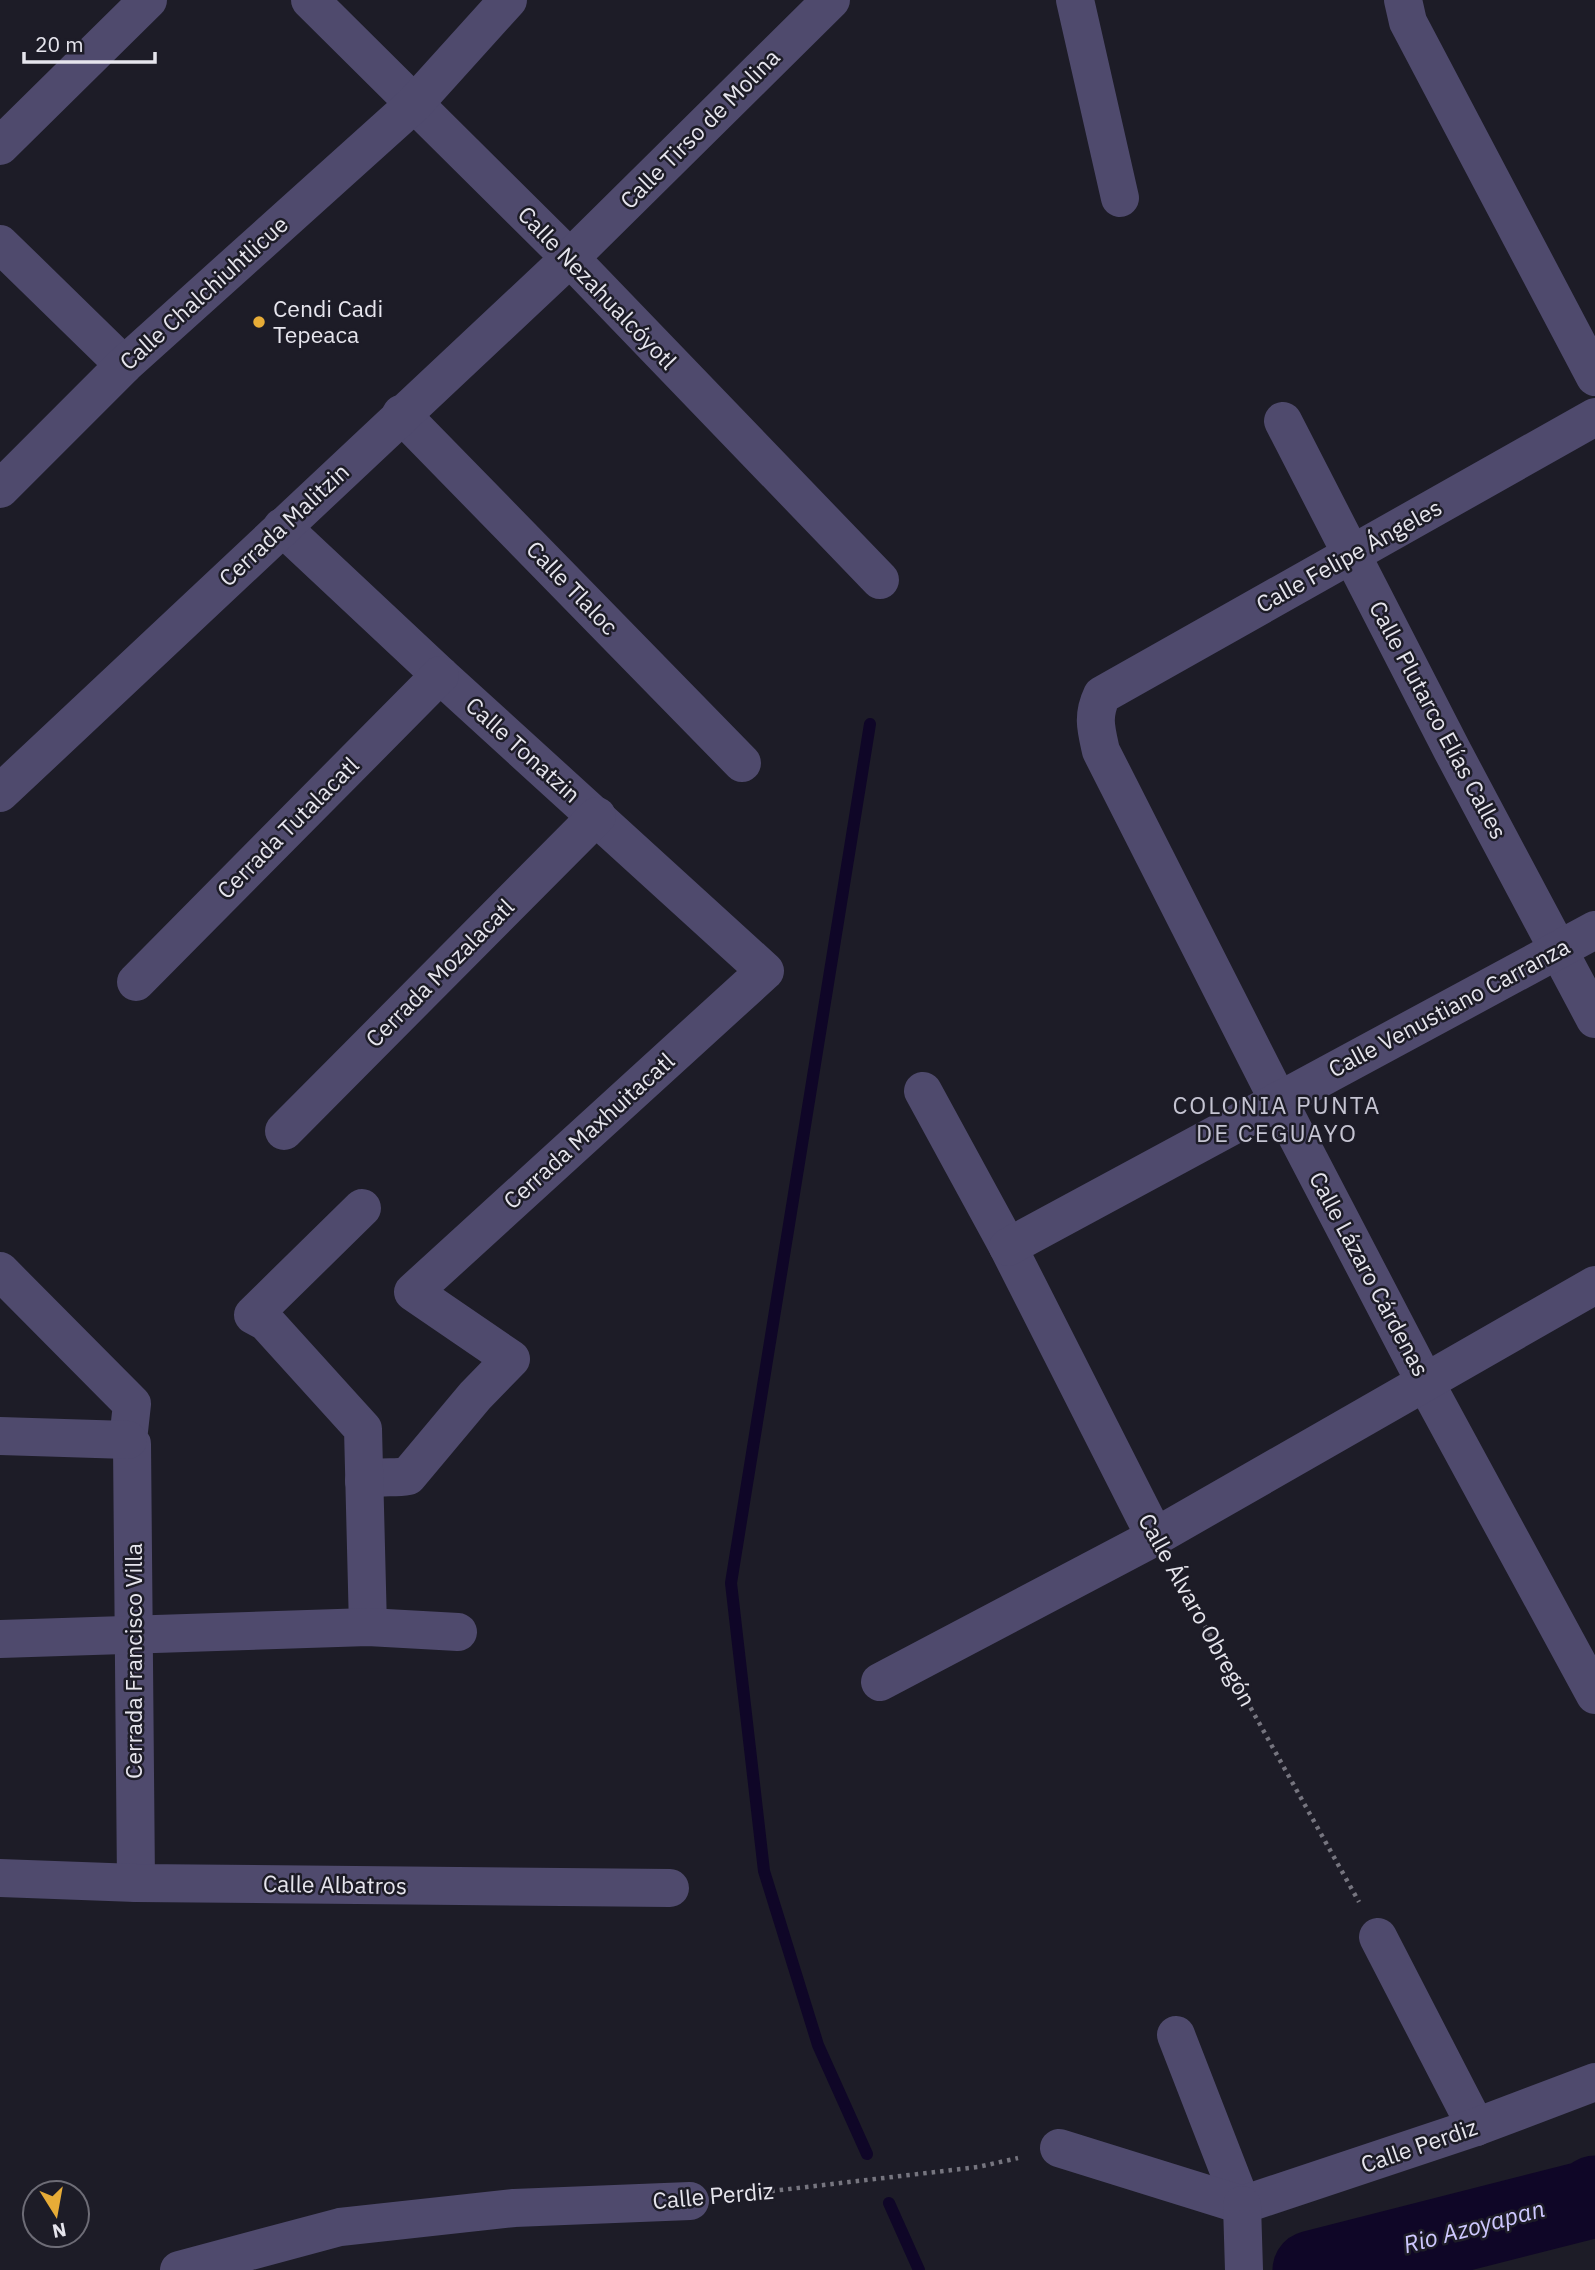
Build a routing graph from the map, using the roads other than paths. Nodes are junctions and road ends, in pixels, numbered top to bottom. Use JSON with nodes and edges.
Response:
{"nodes":[{"id":1,"x":310,"y":0,"type":"edge"},
{"id":2,"x":508,"y":0,"type":"edge"},
{"id":3,"x":831,"y":0,"type":"edge"},
{"id":4,"x":1075,"y":0,"type":"edge"},
{"id":5,"x":1403,"y":0,"type":"edge"},
{"id":6,"x":126,"y":7,"type":"edge"},
{"id":7,"x":414,"y":104,"type":"junction"},
{"id":8,"x":0,"y":146,"type":"edge"},
{"id":9,"x":1120,"y":198,"type":"dead end"},
{"id":10,"x":0,"y":244,"type":"edge"},
{"id":11,"x":570,"y":258,"type":"junction"},
{"id":12,"x":124,"y":365,"type":"junction"},
{"id":13,"x":1595,"y":377,"type":"edge"},
{"id":14,"x":401,"y":414,"type":"junction"},
{"id":15,"x":1595,"y":417,"type":"edge"},
{"id":16,"x":1283,"y":421,"type":"dead end"},
{"id":17,"x":0,"y":489,"type":"edge"},
{"id":18,"x":282,"y":527,"type":"junction"},
{"id":19,"x":1352,"y":555,"type":"junction"},
{"id":20,"x":880,"y":580,"type":"dead end"},
{"id":21,"x":440,"y":675,"type":"junction"},
{"id":22,"x":1102,"y":695,"type":"joint"},
{"id":23,"x":741,"y":762,"type":"dead end"},
{"id":24,"x":0,"y":793,"type":"edge"},
{"id":25,"x":597,"y":816,"type":"junction"},
{"id":26,"x":1595,"y":930,"type":"edge"},
{"id":27,"x":1558,"y":948,"type":"junction"},
{"id":28,"x":765,"y":971,"type":"joint"},
{"id":29,"x":136,"y":982,"type":"dead end"},
{"id":30,"x":1595,"y":1019,"type":"edge"},
{"id":31,"x":923,"y":1091,"type":"dead end"},
{"id":32,"x":1278,"y":1100,"type":"junction"},
{"id":33,"x":284,"y":1131,"type":"dead end"},
{"id":34,"x":362,"y":1208,"type":"dead end"},
{"id":35,"x":1008,"y":1247,"type":"junction"},
{"id":36,"x":0,"y":1271,"type":"edge"},
{"id":37,"x":1595,"y":1285,"type":"edge"},
{"id":38,"x":1425,"y":1382,"type":"junction"},
{"id":39,"x":0,"y":1436,"type":"edge"},
{"id":40,"x":128,"y":1440,"type":"junction"},
{"id":41,"x":365,"y":1481,"type":"junction"},
{"id":42,"x":1155,"y":1537,"type":"junction"},
{"id":43,"x":368,"y":1627,"type":"junction"},
{"id":44,"x":458,"y":1632,"type":"dead end"},
{"id":45,"x":134,"y":1637,"type":"junction"},
{"id":46,"x":0,"y":1639,"type":"edge"},
{"id":47,"x":880,"y":1682,"type":"dead end"},
{"id":48,"x":1595,"y":1695,"type":"edge"},
{"id":49,"x":0,"y":1878,"type":"edge"},
{"id":50,"x":136,"y":1882,"type":"junction"},
{"id":51,"x":670,"y":1888,"type":"dead end"},
{"id":52,"x":1378,"y":1937,"type":"road end"},
{"id":53,"x":1176,"y":2035,"type":"dead end"},
{"id":54,"x":1595,"y":2082,"type":"edge"},
{"id":55,"x":1476,"y":2127,"type":"junction"},
{"id":56,"x":1059,"y":2148,"type":"road end"},
{"id":57,"x":690,"y":2201,"type":"road end"},
{"id":58,"x":1242,"y":2205,"type":"junction"},
{"id":59,"x":179,"y":2270,"type":"edge"},
{"id":60,"x":1244,"y":2270,"type":"edge"}],
"edges":[{"from":1,"to":7,"type":"street","name":"Calle Nezahualcóyotl"},
{"from":2,"to":7,"type":"street","name":"Calle Chalchiuhtlicue"},
{"from":3,"to":11,"type":"street","name":"Calle Tirso de Molina"},
{"from":4,"to":9,"type":"street"},
{"from":5,"to":13,"type":"street"},
{"from":6,"to":8,"type":"street"},
{"from":7,"to":11,"type":"street","name":"Calle Nezahualcóyotl"},
{"from":7,"to":12,"type":"street","name":"Calle Chalchiuhtlicue"},
{"from":10,"to":12,"type":"street"},
{"from":11,"to":14,"type":"street","name":"Cerrada Malitzin"},
{"from":11,"to":20,"type":"street","name":"Calle Nezahualcóyotl"},
{"from":12,"to":17,"type":"street","name":"Calle Chalchiuhtlicue"},
{"from":14,"to":18,"type":"street","name":"Cerrada Malitzin"},
{"from":14,"to":23,"type":"street","name":"Calle Tlaloc"},
{"from":15,"to":19,"type":"street","name":"Calle Felipe Ángeles"},
{"from":16,"to":19,"type":"street","name":"Calle Plutarco Elías Calles"},
{"from":18,"to":21,"type":"street","name":"Calle Tonatzin"},
{"from":18,"to":24,"type":"street","name":"Cerrada Malitzin"},
{"from":19,"to":22,"type":"street","name":"Calle Felipe Ángeles"},
{"from":19,"to":27,"type":"street","name":"Calle Plutarco Elías Calles"},
{"from":21,"to":25,"type":"street","name":"Calle Tonatzin"},
{"from":21,"to":29,"type":"street","name":"Cerrada Tutalacatl"},
{"from":22,"to":32,"type":"street","name":"Calle Lázaro Cárdenas"},
{"from":25,"to":28,"type":"street","name":"Calle Tonatzin"},
{"from":25,"to":33,"type":"street","name":"Cerrada Mozalacatl"},
{"from":26,"to":27,"type":"street","name":"Calle Venustiano Carranza"},
{"from":27,"to":30,"type":"street","name":"Calle Plutarco Elías Calles"},
{"from":27,"to":32,"type":"street","name":"Calle Venustiano Carranza"},
{"from":28,"to":41,"type":"street","name":"Cerrada Maxhuitacatl"},
{"from":31,"to":35,"type":"street","name":"Calle Álvaro Obregón"},
{"from":32,"to":35,"type":"street","name":"Calle Venustiano Carranza"},
{"from":32,"to":38,"type":"street","name":"Calle Lázaro Cárdenas"},
{"from":34,"to":41,"type":"street"},
{"from":35,"to":42,"type":"street","name":"Calle Álvaro Obregón"},
{"from":36,"to":40,"type":"street","name":"Cerrada Francisco Villa"},
{"from":37,"to":38,"type":"street"},
{"from":38,"to":42,"type":"street"},
{"from":38,"to":48,"type":"street","name":"Calle Lázaro Cárdenas"},
{"from":39,"to":40,"type":"street"},
{"from":40,"to":45,"type":"street","name":"Cerrada Francisco Villa"},
{"from":41,"to":43,"type":"street"},
{"from":42,"to":47,"type":"street"},
{"from":43,"to":44,"type":"street"},
{"from":43,"to":45,"type":"street"},
{"from":45,"to":46,"type":"street"},
{"from":45,"to":50,"type":"street","name":"Cerrada Francisco Villa"},
{"from":49,"to":50,"type":"street","name":"Calle Albatros"},
{"from":50,"to":51,"type":"street","name":"Calle Albatros"},
{"from":52,"to":55,"type":"street"},
{"from":53,"to":58,"type":"street"},
{"from":54,"to":55,"type":"street","name":"Calle Perdiz"},
{"from":55,"to":58,"type":"street","name":"Calle Perdiz"},
{"from":56,"to":58,"type":"street"},
{"from":57,"to":59,"type":"street","name":"Calle Perdiz"},
{"from":58,"to":60,"type":"street"}]}
